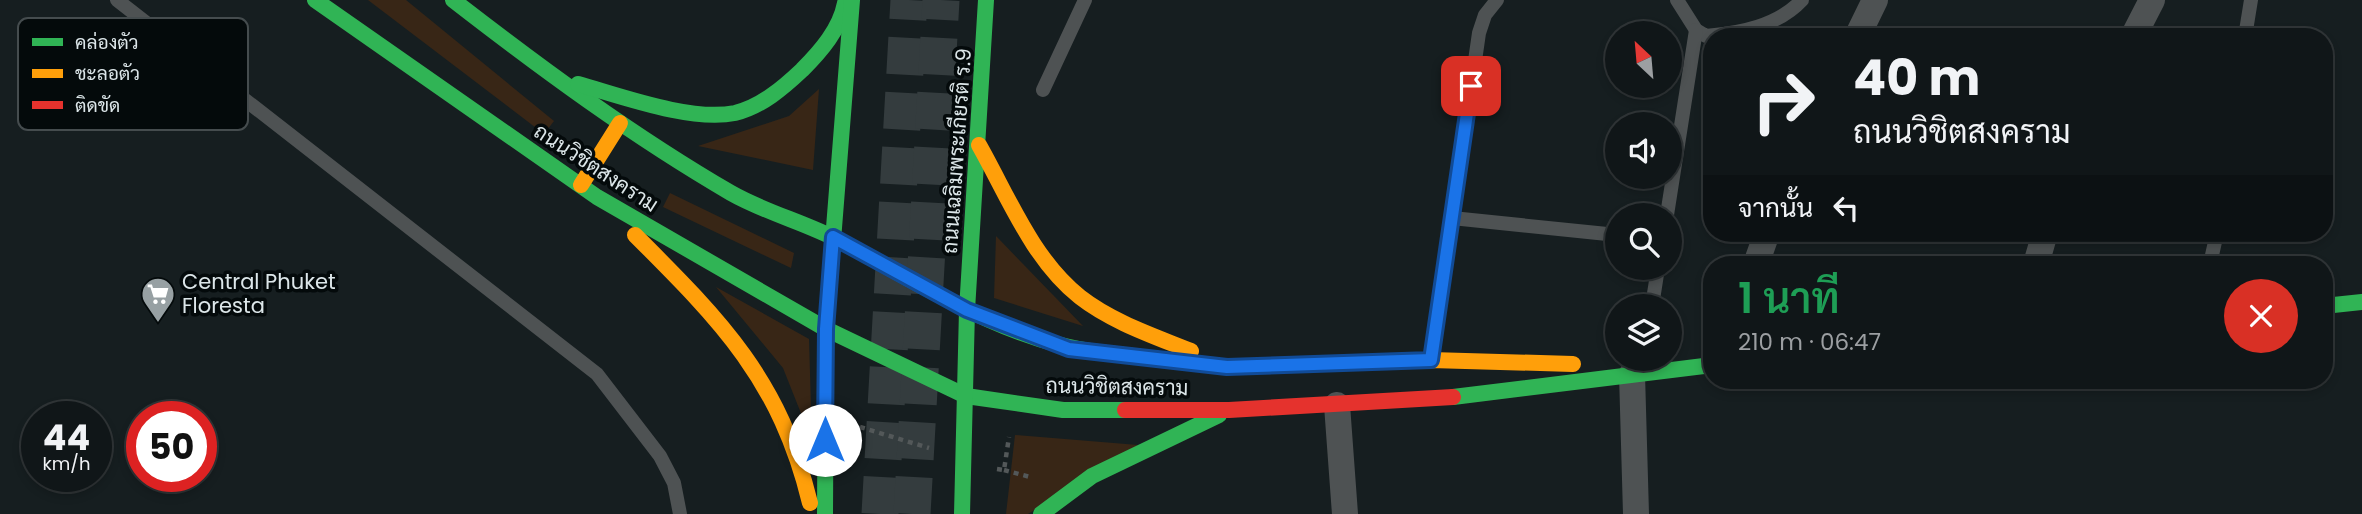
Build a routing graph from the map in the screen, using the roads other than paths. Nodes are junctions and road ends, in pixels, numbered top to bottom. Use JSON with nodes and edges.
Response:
{"nodes":[{"id":1,"x":117,"y":0,"type":"edge"},
{"id":2,"x":315,"y":0,"type":"edge"},
{"id":3,"x":453,"y":0,"type":"edge"},
{"id":4,"x":845,"y":0,"type":"edge"},
{"id":5,"x":852,"y":0,"type":"edge"},
{"id":6,"x":986,"y":0,"type":"edge"},
{"id":7,"x":1085,"y":0,"type":"edge"},
{"id":8,"x":1497,"y":0,"type":"edge"},
{"id":9,"x":1677,"y":0,"type":"edge"},
{"id":10,"x":1802,"y":0,"type":"edge"},
{"id":11,"x":1875,"y":0,"type":"edge"},
{"id":12,"x":2152,"y":0,"type":"edge"},
{"id":13,"x":2250,"y":0,"type":"edge"},
{"id":14,"x":140,"y":18,"type":"edge"},
{"id":15,"x":1750,"y":28,"type":"edge"},
{"id":16,"x":1861,"y":28,"type":"edge"},
{"id":17,"x":2138,"y":28,"type":"edge"},
{"id":18,"x":2246,"y":28,"type":"edge"},
{"id":19,"x":1696,"y":30,"type":"junction"},
{"id":20,"x":1703,"y":34,"type":"edge"},
{"id":21,"x":550,"y":76,"type":"junction"},
{"id":22,"x":1043,"y":90,"type":"dead end"},
{"id":23,"x":248,"y":102,"type":"edge"},
{"id":24,"x":620,"y":123,"type":"junction"},
{"id":25,"x":979,"y":145,"type":"junction"},
{"id":26,"x":581,"y":185,"type":"junction"},
{"id":27,"x":597,"y":197,"type":"junction"},
{"id":28,"x":1669,"y":203,"type":"edge"},
{"id":29,"x":1452,"y":218,"type":"junction"},
{"id":30,"x":1605,"y":234,"type":"edge"},
{"id":31,"x":833,"y":237,"type":"junction"},
{"id":32,"x":2362,"y":302,"type":"edge"},
{"id":33,"x":2333,"y":305,"type":"edge"},
{"id":34,"x":967,"y":310,"type":"junction"},
{"id":35,"x":826,"y":329,"type":"junction"},
{"id":36,"x":1431,"y":360,"type":"junction"},
{"id":37,"x":1605,"y":365,"type":"edge"},
{"id":38,"x":1703,"y":366,"type":"edge"},
{"id":39,"x":1227,"y":367,"type":"junction"},
{"id":40,"x":1682,"y":367,"type":"edge"},
{"id":41,"x":1609,"y":371,"type":"edge"},
{"id":42,"x":1640,"y":371,"type":"edge"},
{"id":43,"x":966,"y":397,"type":"junction"},
{"id":44,"x":1337,"y":405,"type":"junction"},
{"id":45,"x":1229,"y":410,"type":"junction"},
{"id":46,"x":680,"y":514,"type":"edge"},
{"id":47,"x":812,"y":514,"type":"edge"},
{"id":48,"x":825,"y":514,"type":"edge"},
{"id":49,"x":962,"y":514,"type":"edge"},
{"id":50,"x":1041,"y":514,"type":"edge"},
{"id":51,"x":1345,"y":514,"type":"edge"},
{"id":52,"x":1636,"y":514,"type":"edge"}],
"edges":[{"from":1,"to":14,"type":"lane"},
{"from":2,"to":26,"type":"main road","name":"ถนนวิชิตสงคราม"},
{"from":3,"to":21,"type":"main road","name":"ถนนวิชิตสงคราม"},
{"from":4,"to":21,"type":"main road"},
{"from":5,"to":31,"type":"main road"},
{"from":6,"to":25,"type":"main road","name":"ถนนเฉลิมพระเกียรติ ร.9"},
{"from":7,"to":22,"type":"lane"},
{"from":8,"to":29,"type":"lane"},
{"from":9,"to":19,"type":"lane"},
{"from":10,"to":15,"type":"lane"},
{"from":11,"to":16,"type":"street"},
{"from":12,"to":17,"type":"street"},
{"from":13,"to":18,"type":"lane"},
{"from":19,"to":20,"type":"lane"},
{"from":19,"to":28,"type":"lane"},
{"from":21,"to":24,"type":"main road","name":"ถนนวิชิตสงคราม"},
{"from":23,"to":46,"type":"lane"},
{"from":24,"to":26,"type":"main road"},
{"from":24,"to":31,"type":"main road","name":"ถนนวิชิตสงคราม"},
{"from":25,"to":34,"type":"main road","name":"ถนนเฉลิมพระเกียรติ ร.9"},
{"from":25,"to":39,"type":"main road"},
{"from":26,"to":27,"type":"main road","name":"ถนนวิชิตสงคราม"},
{"from":27,"to":35,"type":"main road","name":"ถนนวิชิตสงคราม"},
{"from":27,"to":47,"type":"main road"},
{"from":29,"to":30,"type":"lane"},
{"from":29,"to":36,"type":"lane"},
{"from":31,"to":34,"type":"main road","name":"ถนนวิชิตสงคราม"},
{"from":31,"to":35,"type":"main road"},
{"from":32,"to":33,"type":"main road"},
{"from":34,"to":39,"type":"main road","name":"ถนนวิชิตสงคราม"},
{"from":34,"to":43,"type":"main road","name":"ถนนเฉลิมพระเกียรติ ร.9"},
{"from":35,"to":43,"type":"main road","name":"ถนนวิชิตสงคราม"},
{"from":35,"to":48,"type":"main road"},
{"from":36,"to":37,"type":"main road","name":"ถนนวิชิตสงคราม"},
{"from":36,"to":39,"type":"main road","name":"ถนนวิชิตสงคราม"},
{"from":38,"to":40,"type":"main road","name":"ถนนวิชิตสงคราม"},
{"from":41,"to":44,"type":"main road","name":"ถนนวิชิตสงคราม"},
{"from":42,"to":52,"type":"street"},
{"from":43,"to":45,"type":"main road","name":"ถนนวิชิตสงคราม"},
{"from":43,"to":49,"type":"main road","name":"ถนนเฉลิมพระเกียรติ ร.9"},
{"from":44,"to":45,"type":"main road","name":"ถนนวิชิตสงคราม"},
{"from":44,"to":51,"type":"street"},
{"from":45,"to":50,"type":"main road"}]}
